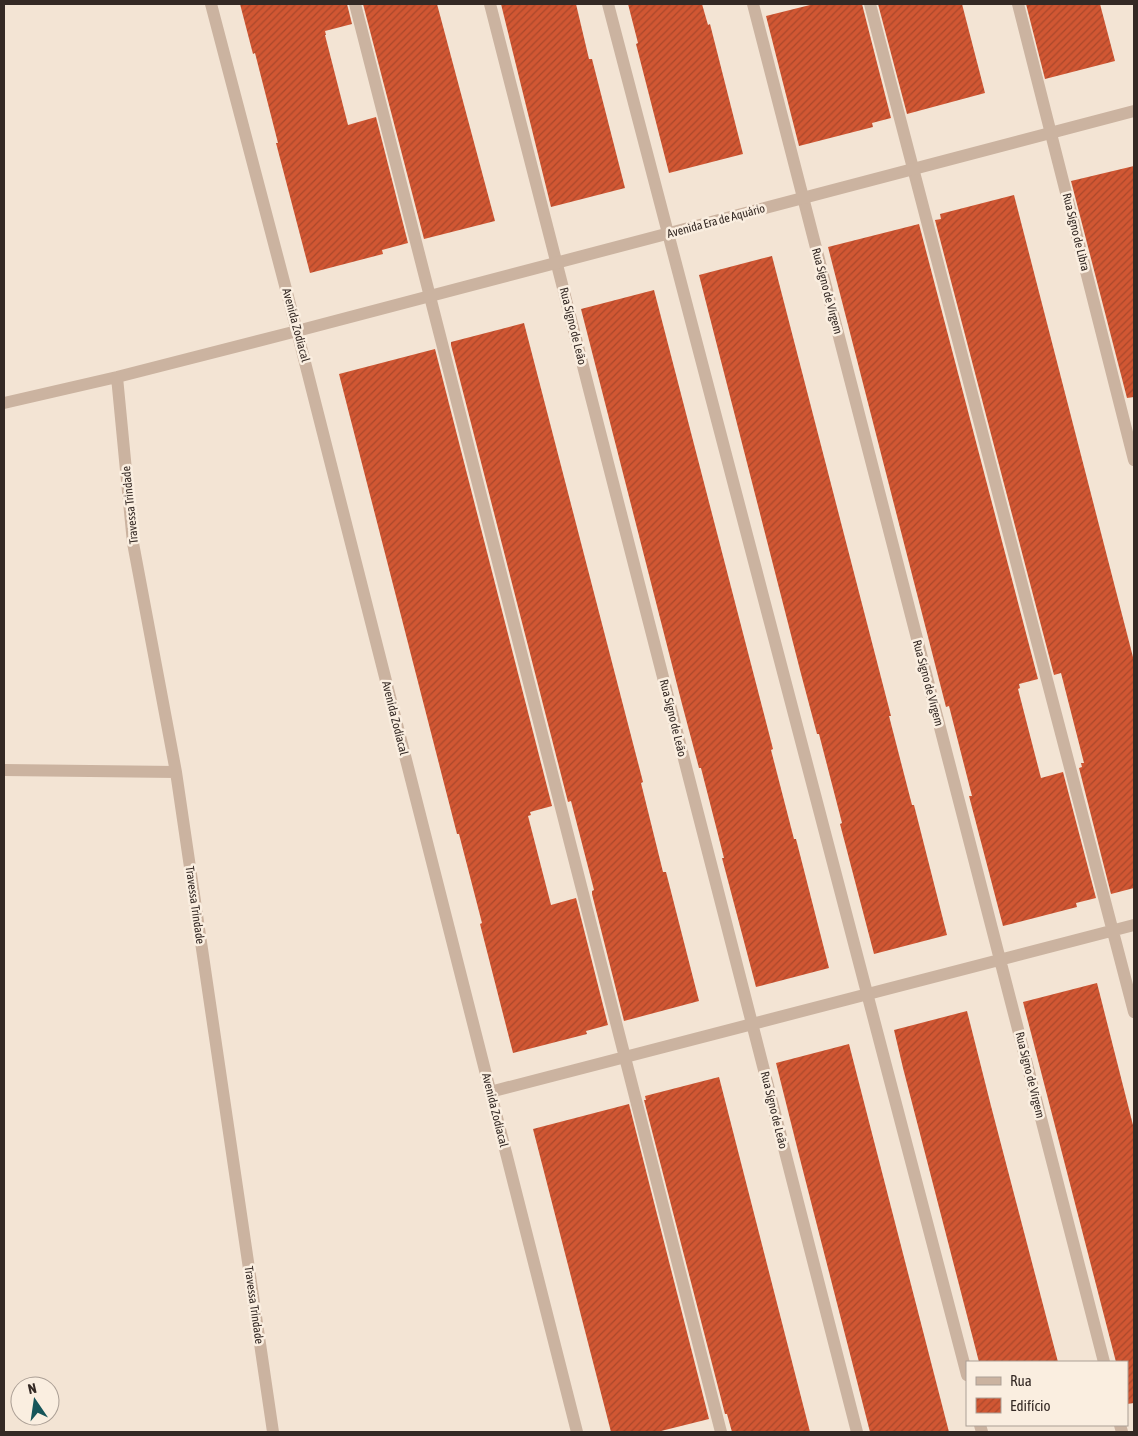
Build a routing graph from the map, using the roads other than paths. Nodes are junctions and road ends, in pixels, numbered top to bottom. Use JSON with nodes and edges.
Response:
{"nodes":[{"id":1,"x":211,"y":4,"type":"edge"},
{"id":2,"x":354,"y":4,"type":"edge"},
{"id":3,"x":490,"y":4,"type":"edge"},
{"id":4,"x":608,"y":4,"type":"edge"},
{"id":5,"x":753,"y":4,"type":"edge"},
{"id":6,"x":870,"y":4,"type":"edge"},
{"id":7,"x":1018,"y":4,"type":"edge"},
{"id":8,"x":1134,"y":112,"type":"edge"},
{"id":9,"x":1051,"y":133,"type":"junction"},
{"id":10,"x":913,"y":170,"type":"junction"},
{"id":11,"x":803,"y":198,"type":"junction"},
{"id":12,"x":668,"y":234,"type":"junction"},
{"id":13,"x":556,"y":263,"type":"junction"},
{"id":14,"x":430,"y":296,"type":"junction"},
{"id":15,"x":297,"y":331,"type":"junction"},
{"id":16,"x":117,"y":377,"type":"junction"},
{"id":17,"x":4,"y":402,"type":"edge"},
{"id":18,"x":1134,"y":460,"type":"edge"},
{"id":19,"x":4,"y":770,"type":"edge"},
{"id":20,"x":176,"y":772,"type":"junction"},
{"id":21,"x":1134,"y":925,"type":"edge"},
{"id":22,"x":1113,"y":931,"type":"junction"},
{"id":23,"x":1000,"y":960,"type":"junction"},
{"id":24,"x":867,"y":994,"type":"junction"},
{"id":25,"x":1134,"y":1012,"type":"edge"},
{"id":26,"x":752,"y":1024,"type":"junction"},
{"id":27,"x":625,"y":1057,"type":"junction"},
{"id":28,"x":490,"y":1092,"type":"junction"},
{"id":29,"x":1104,"y":1361,"type":"edge"},
{"id":30,"x":966,"y":1371,"type":"edge"},
{"id":31,"x":273,"y":1432,"type":"edge"},
{"id":32,"x":578,"y":1432,"type":"edge"},
{"id":33,"x":721,"y":1432,"type":"edge"},
{"id":34,"x":857,"y":1432,"type":"edge"}],
"edges":[{"from":1,"to":15,"type":"street","name":"Avenida Zodiacal"},
{"from":2,"to":14,"type":"street"},
{"from":3,"to":13,"type":"street","name":"Rua Signo de Leão"},
{"from":4,"to":12,"type":"street"},
{"from":5,"to":11,"type":"street","name":"Rua Signo de Virgem"},
{"from":6,"to":10,"type":"street"},
{"from":7,"to":9,"type":"street","name":"Rua Signo de Libra"},
{"from":8,"to":9,"type":"street","name":"Avenida Era de Aquário"},
{"from":9,"to":10,"type":"street","name":"Avenida Era de Aquário"},
{"from":9,"to":18,"type":"street","name":"Rua Signo de Libra"},
{"from":10,"to":11,"type":"street","name":"Avenida Era de Aquário"},
{"from":10,"to":22,"type":"street"},
{"from":11,"to":12,"type":"street","name":"Avenida Era de Aquário"},
{"from":11,"to":23,"type":"street","name":"Rua Signo de Virgem"},
{"from":12,"to":13,"type":"street","name":"Avenida Era de Aquário"},
{"from":12,"to":24,"type":"street"},
{"from":13,"to":14,"type":"street","name":"Avenida Era de Aquário"},
{"from":13,"to":26,"type":"street","name":"Rua Signo de Leão"},
{"from":14,"to":15,"type":"street","name":"Avenida Era de Aquário"},
{"from":14,"to":27,"type":"street"},
{"from":15,"to":16,"type":"street","name":"Avenida Era de Aquário"},
{"from":15,"to":28,"type":"street","name":"Avenida Zodiacal"},
{"from":16,"to":17,"type":"street","name":"Avenida Era de Aquário"},
{"from":16,"to":20,"type":"street","name":"Travessa Trindade"},
{"from":19,"to":20,"type":"street"},
{"from":20,"to":31,"type":"street","name":"Travessa Trindade"},
{"from":21,"to":22,"type":"street"},
{"from":22,"to":23,"type":"street"},
{"from":22,"to":25,"type":"street"},
{"from":23,"to":24,"type":"street"},
{"from":23,"to":29,"type":"street","name":"Rua Signo de Virgem"},
{"from":24,"to":26,"type":"street"},
{"from":24,"to":30,"type":"street"},
{"from":26,"to":27,"type":"street"},
{"from":26,"to":34,"type":"street","name":"Rua Signo de Leão"},
{"from":27,"to":28,"type":"street"},
{"from":27,"to":33,"type":"street"},
{"from":28,"to":32,"type":"street","name":"Avenida Zodiacal"}]}
